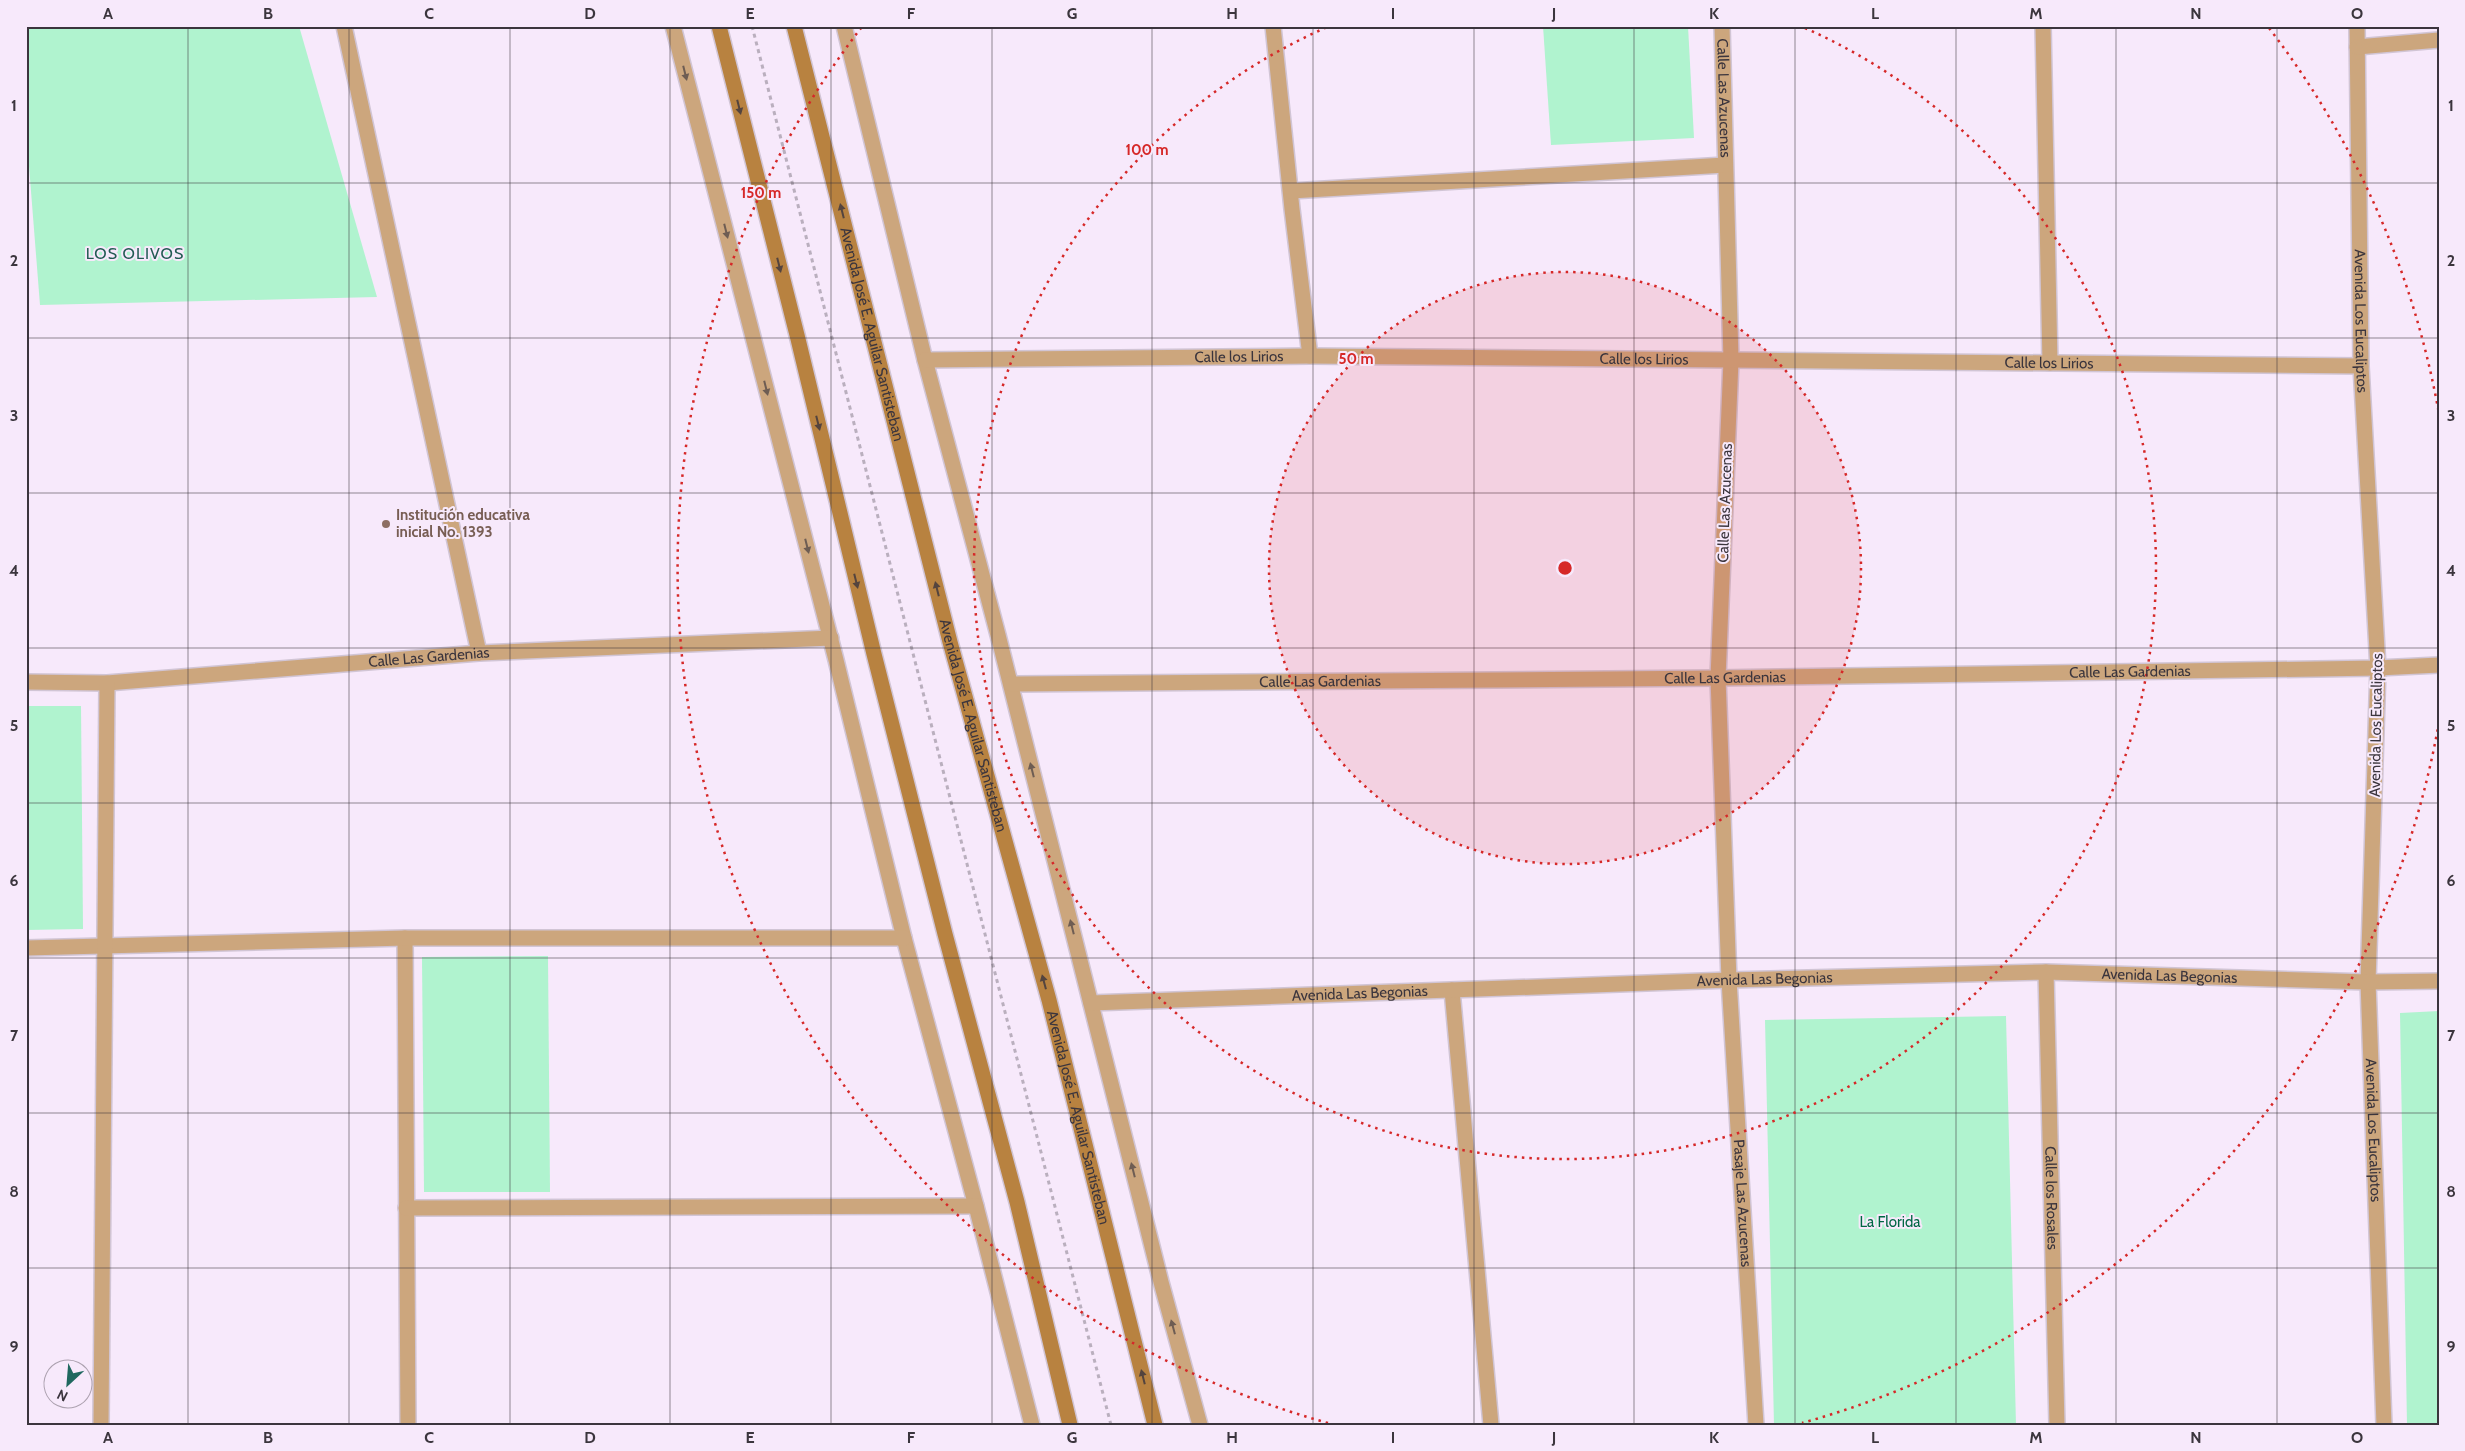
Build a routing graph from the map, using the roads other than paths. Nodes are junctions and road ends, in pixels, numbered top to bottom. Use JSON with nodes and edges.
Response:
{"nodes":[{"id":1,"x":344,"y":26,"type":"edge"},
{"id":2,"x":673,"y":26,"type":"edge"},
{"id":3,"x":719,"y":26,"type":"edge"},
{"id":4,"x":794,"y":26,"type":"edge"},
{"id":5,"x":844,"y":26,"type":"edge"},
{"id":6,"x":1274,"y":26,"type":"edge"},
{"id":7,"x":1722,"y":26,"type":"edge"},
{"id":8,"x":2043,"y":26,"type":"edge"},
{"id":9,"x":2357,"y":26,"type":"edge"},
{"id":10,"x":2439,"y":40,"type":"edge"},
{"id":11,"x":2357,"y":47,"type":"junction"},
{"id":12,"x":1725,"y":165,"type":"junction"},
{"id":13,"x":1290,"y":191,"type":"junction"},
{"id":14,"x":1310,"y":356,"type":"junction"},
{"id":15,"x":925,"y":360,"type":"junction"},
{"id":16,"x":1732,"y":360,"type":"junction"},
{"id":17,"x":2050,"y":363,"type":"junction"},
{"id":18,"x":2361,"y":366,"type":"junction"},
{"id":19,"x":830,"y":638,"type":"junction"},
{"id":20,"x":479,"y":653,"type":"junction"},
{"id":21,"x":2439,"y":665,"type":"edge"},
{"id":22,"x":2378,"y":668,"type":"junction"},
{"id":23,"x":1718,"y":678,"type":"junction"},
{"id":24,"x":26,"y":682,"type":"edge"},
{"id":25,"x":107,"y":683,"type":"junction"},
{"id":26,"x":1011,"y":684,"type":"junction"},
{"id":27,"x":405,"y":938,"type":"junction"},
{"id":28,"x":904,"y":938,"type":"junction"},
{"id":29,"x":105,"y":946,"type":"junction"},
{"id":30,"x":26,"y":948,"type":"edge"},
{"id":31,"x":2046,"y":972,"type":"junction"},
{"id":32,"x":1729,"y":980,"type":"junction"},
{"id":33,"x":2439,"y":981,"type":"edge"},
{"id":34,"x":2368,"y":982,"type":"junction"},
{"id":35,"x":1452,"y":990,"type":"junction"},
{"id":36,"x":1091,"y":1003,"type":"junction"},
{"id":37,"x":976,"y":1206,"type":"junction"},
{"id":38,"x":406,"y":1208,"type":"junction"},
{"id":39,"x":100,"y":1425,"type":"edge"},
{"id":40,"x":408,"y":1425,"type":"edge"},
{"id":41,"x":1032,"y":1425,"type":"edge"},
{"id":42,"x":1070,"y":1425,"type":"edge"},
{"id":43,"x":1155,"y":1425,"type":"edge"},
{"id":44,"x":1200,"y":1425,"type":"edge"},
{"id":45,"x":1491,"y":1425,"type":"edge"},
{"id":46,"x":1756,"y":1425,"type":"edge"},
{"id":47,"x":2057,"y":1425,"type":"edge"},
{"id":48,"x":2384,"y":1425,"type":"edge"}],
"edges":[{"from":1,"to":20,"type":"street"},
{"from":2,"to":19,"type":"street","one_way":true},
{"from":3,"to":42,"type":"main road","one_way":true},
{"from":43,"to":4,"type":"main road","name":"Avenida José E. Aguilar Santisteban","one_way":true},
{"from":5,"to":15,"type":"street"},
{"from":6,"to":13,"type":"street"},
{"from":7,"to":12,"type":"street","name":"Calle Las Azucenas"},
{"from":8,"to":17,"type":"street"},
{"from":9,"to":11,"type":"street","name":"Avenida Los Eucaliptos"},
{"from":10,"to":11,"type":"street"},
{"from":11,"to":18,"type":"street","name":"Avenida Los Eucaliptos"},
{"from":12,"to":13,"type":"street"},
{"from":12,"to":16,"type":"street","name":"Calle Las Azucenas"},
{"from":13,"to":14,"type":"street"},
{"from":14,"to":15,"type":"street","name":"Calle los Lirios"},
{"from":14,"to":16,"type":"street","name":"Calle los Lirios"},
{"from":15,"to":26,"type":"street"},
{"from":16,"to":17,"type":"street","name":"Calle los Lirios"},
{"from":16,"to":23,"type":"street","name":"Calle Las Azucenas"},
{"from":17,"to":18,"type":"street","name":"Calle los Lirios"},
{"from":18,"to":22,"type":"street","name":"Avenida Los Eucaliptos"},
{"from":19,"to":20,"type":"street","name":"Calle Las Gardenias"},
{"from":19,"to":28,"type":"street"},
{"from":20,"to":25,"type":"street","name":"Calle Las Gardenias"},
{"from":21,"to":22,"type":"street","name":"Calle Las Gardenias"},
{"from":22,"to":23,"type":"street","name":"Calle Las Gardenias"},
{"from":22,"to":34,"type":"street","name":"Avenida Los Eucaliptos"},
{"from":23,"to":26,"type":"street","name":"Calle Las Gardenias"},
{"from":23,"to":32,"type":"street","name":"Calle Las Azucenas"},
{"from":24,"to":25,"type":"street","name":"Calle Las Gardenias"},
{"from":25,"to":29,"type":"street"},
{"from":36,"to":26,"type":"street","one_way":true},
{"from":27,"to":28,"type":"street"},
{"from":27,"to":29,"type":"street"},
{"from":27,"to":38,"type":"street"},
{"from":28,"to":37,"type":"street"},
{"from":29,"to":30,"type":"street"},
{"from":29,"to":39,"type":"street"},
{"from":31,"to":32,"type":"street","name":"Avenida Las Begonias"},
{"from":31,"to":34,"type":"street","name":"Avenida Las Begonias"},
{"from":31,"to":47,"type":"street","name":"Calle los Rosales"},
{"from":32,"to":35,"type":"street","name":"Avenida Las Begonias"},
{"from":32,"to":46,"type":"street","name":"Pasaje Las Azucenas"},
{"from":33,"to":34,"type":"street","name":"Avenida Las Begonias"},
{"from":34,"to":48,"type":"street","name":"Avenida Los Eucaliptos"},
{"from":35,"to":36,"type":"street","name":"Avenida Las Begonias"},
{"from":35,"to":45,"type":"street"},
{"from":44,"to":36,"type":"street","one_way":true},
{"from":37,"to":38,"type":"street"},
{"from":37,"to":41,"type":"street"},
{"from":38,"to":40,"type":"street"}]}
